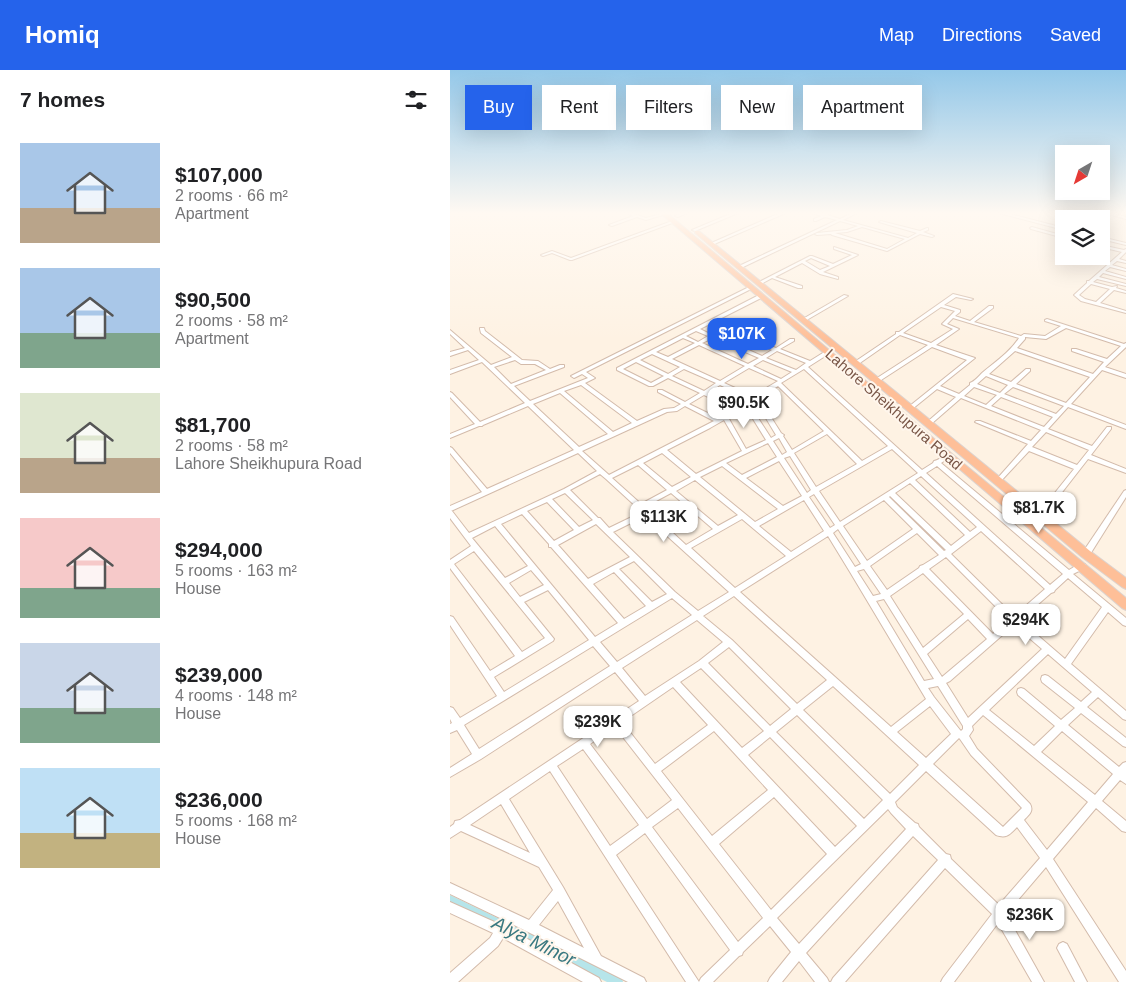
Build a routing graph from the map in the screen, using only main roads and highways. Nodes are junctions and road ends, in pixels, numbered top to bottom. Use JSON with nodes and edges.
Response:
{"nodes":[{"id":1,"x":718,"y":255,"type":"edge"},
{"id":2,"x":724,"y":255,"type":"edge"},
{"id":3,"x":755,"y":285,"type":"junction"},
{"id":4,"x":1126,"y":584,"type":"edge"},
{"id":5,"x":1126,"y":605,"type":"edge"}],
"edges":[{"from":1,"to":3,"type":"highway","name":"Lahore Sheikhupura Road"},
{"from":2,"to":3,"type":"highway","name":"Lahore Sheikhupura Road"},
{"from":3,"to":4,"type":"highway","name":"Lahore Sheikhupura Road"},
{"from":3,"to":5,"type":"highway","name":"Lahore Sheikhupura Road"}]}
